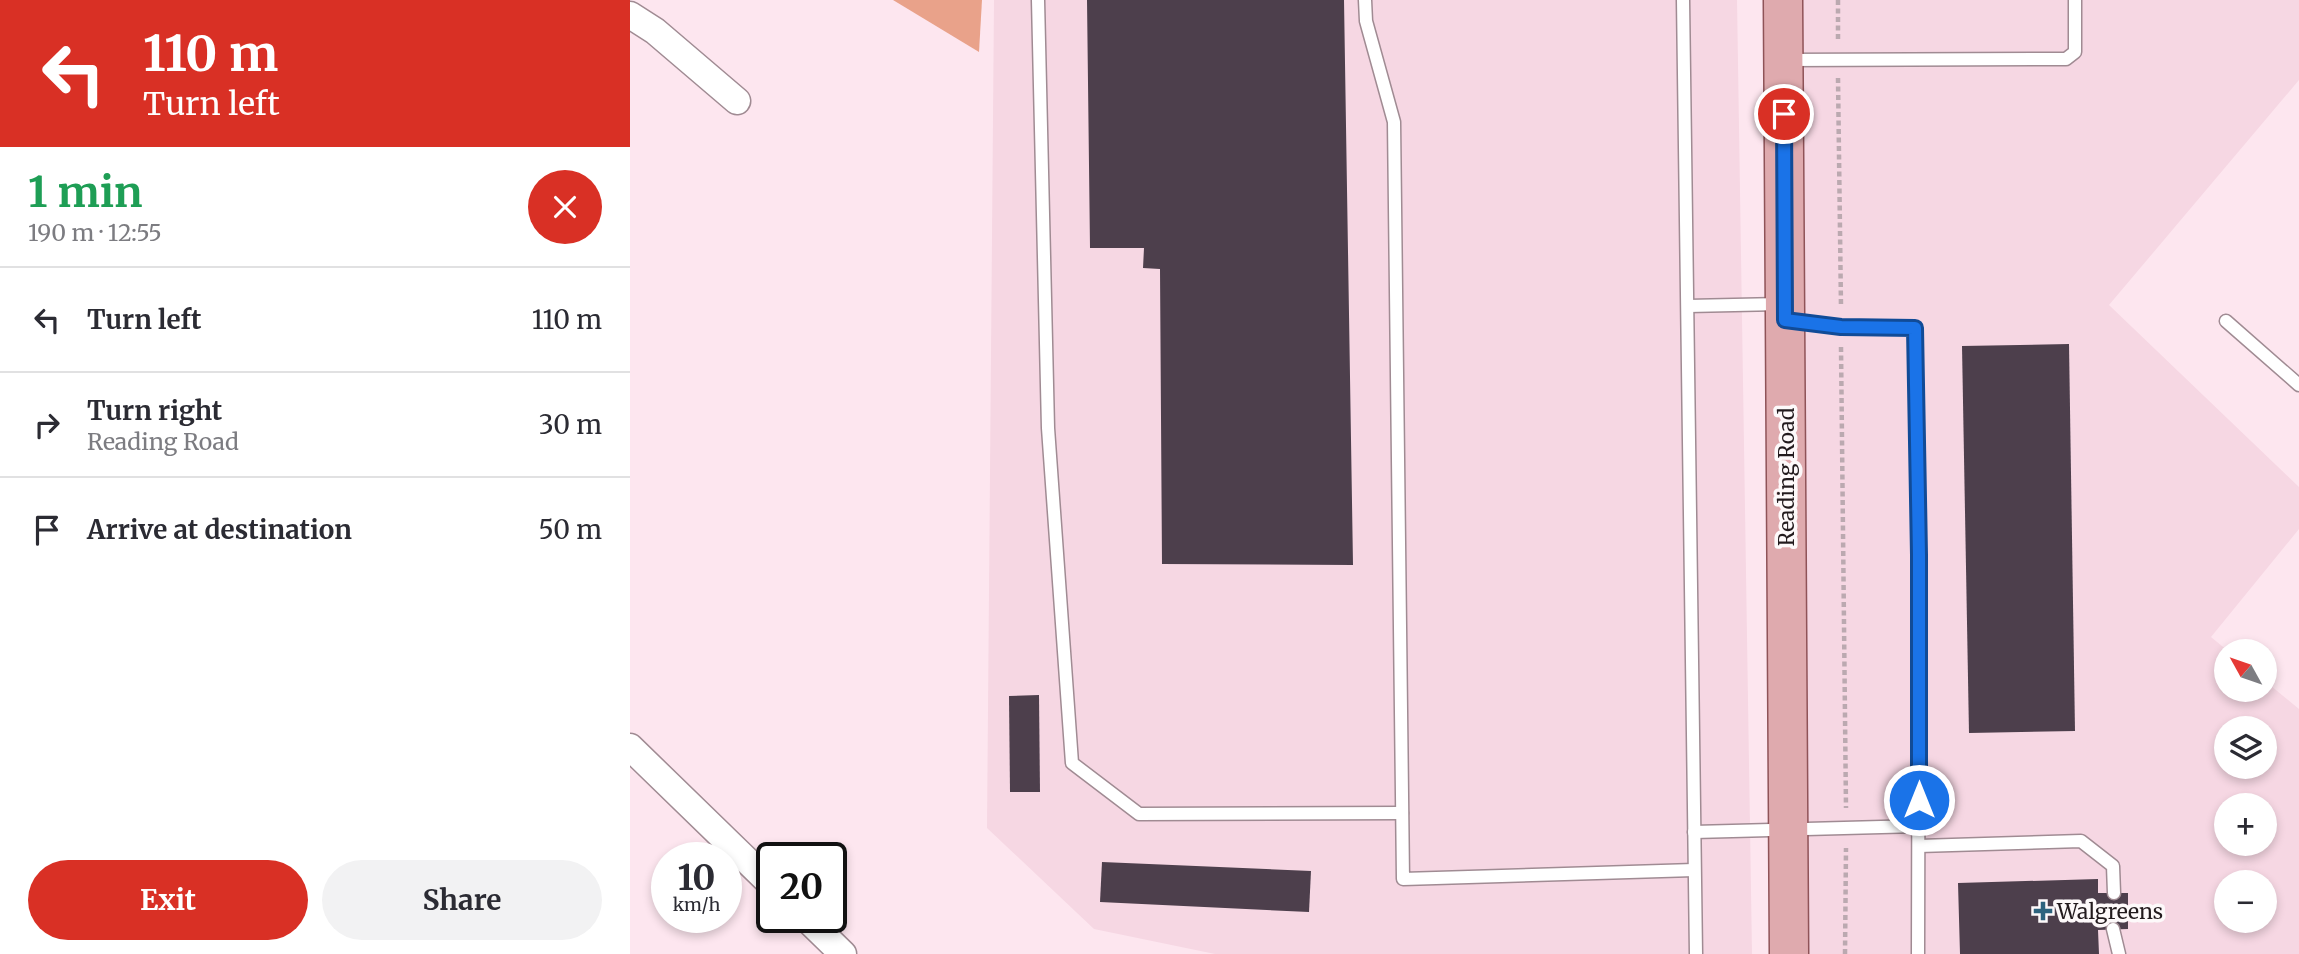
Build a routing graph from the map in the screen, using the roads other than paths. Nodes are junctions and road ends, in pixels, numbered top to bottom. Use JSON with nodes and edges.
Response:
{"nodes":[{"id":1,"x":1038,"y":0,"type":"edge"},
{"id":2,"x":1365,"y":0,"type":"edge"},
{"id":3,"x":1683,"y":0,"type":"edge"},
{"id":4,"x":1783,"y":0,"type":"edge"},
{"id":5,"x":2075,"y":0,"type":"edge"},
{"id":6,"x":630,"y":15,"type":"edge"},
{"id":7,"x":1784,"y":60,"type":"junction"},
{"id":8,"x":737,"y":101,"type":"dead end"},
{"id":9,"x":1688,"y":306,"type":"junction"},
{"id":10,"x":1785,"y":312,"type":"junction"},
{"id":11,"x":2226,"y":321,"type":"dead end"},
{"id":12,"x":2299,"y":385,"type":"edge"},
{"id":13,"x":630,"y":747,"type":"edge"},
{"id":14,"x":1402,"y":813,"type":"junction"},
{"id":15,"x":1919,"y":826,"type":"junction"},
{"id":16,"x":1788,"y":828,"type":"junction"},
{"id":17,"x":1694,"y":832,"type":"junction"},
{"id":18,"x":1919,"y":846,"type":"junction"},
{"id":19,"x":756,"y":869,"type":"edge"},
{"id":20,"x":1695,"y":870,"type":"junction"},
{"id":21,"x":2113,"y":893,"type":"dead end"},
{"id":22,"x":2113,"y":929,"type":"dead end"},
{"id":23,"x":820,"y":933,"type":"edge"},
{"id":24,"x":842,"y":954,"type":"edge"},
{"id":25,"x":1696,"y":954,"type":"edge"},
{"id":26,"x":1789,"y":954,"type":"edge"},
{"id":27,"x":1918,"y":954,"type":"edge"},
{"id":28,"x":2119,"y":954,"type":"edge"}],
"edges":[{"from":1,"to":14,"type":"lane"},
{"from":2,"to":14,"type":"lane"},
{"from":3,"to":9,"type":"lane"},
{"from":4,"to":7,"type":"main road","name":"Reading Road"},
{"from":5,"to":7,"type":"lane"},
{"from":6,"to":8,"type":"street"},
{"from":7,"to":10,"type":"main road","name":"Reading Road"},
{"from":9,"to":10,"type":"lane"},
{"from":9,"to":17,"type":"lane"},
{"from":10,"to":15,"type":"lane"},
{"from":10,"to":16,"type":"main road","name":"Reading Road"},
{"from":11,"to":12,"type":"lane"},
{"from":13,"to":19,"type":"street"},
{"from":14,"to":20,"type":"lane"},
{"from":15,"to":16,"type":"lane"},
{"from":15,"to":18,"type":"lane"},
{"from":16,"to":17,"type":"lane"},
{"from":16,"to":26,"type":"main road","name":"Reading Road"},
{"from":17,"to":20,"type":"lane"},
{"from":18,"to":21,"type":"lane"},
{"from":18,"to":27,"type":"lane"},
{"from":20,"to":25,"type":"lane"},
{"from":22,"to":28,"type":"lane"},
{"from":23,"to":24,"type":"street"}]}
